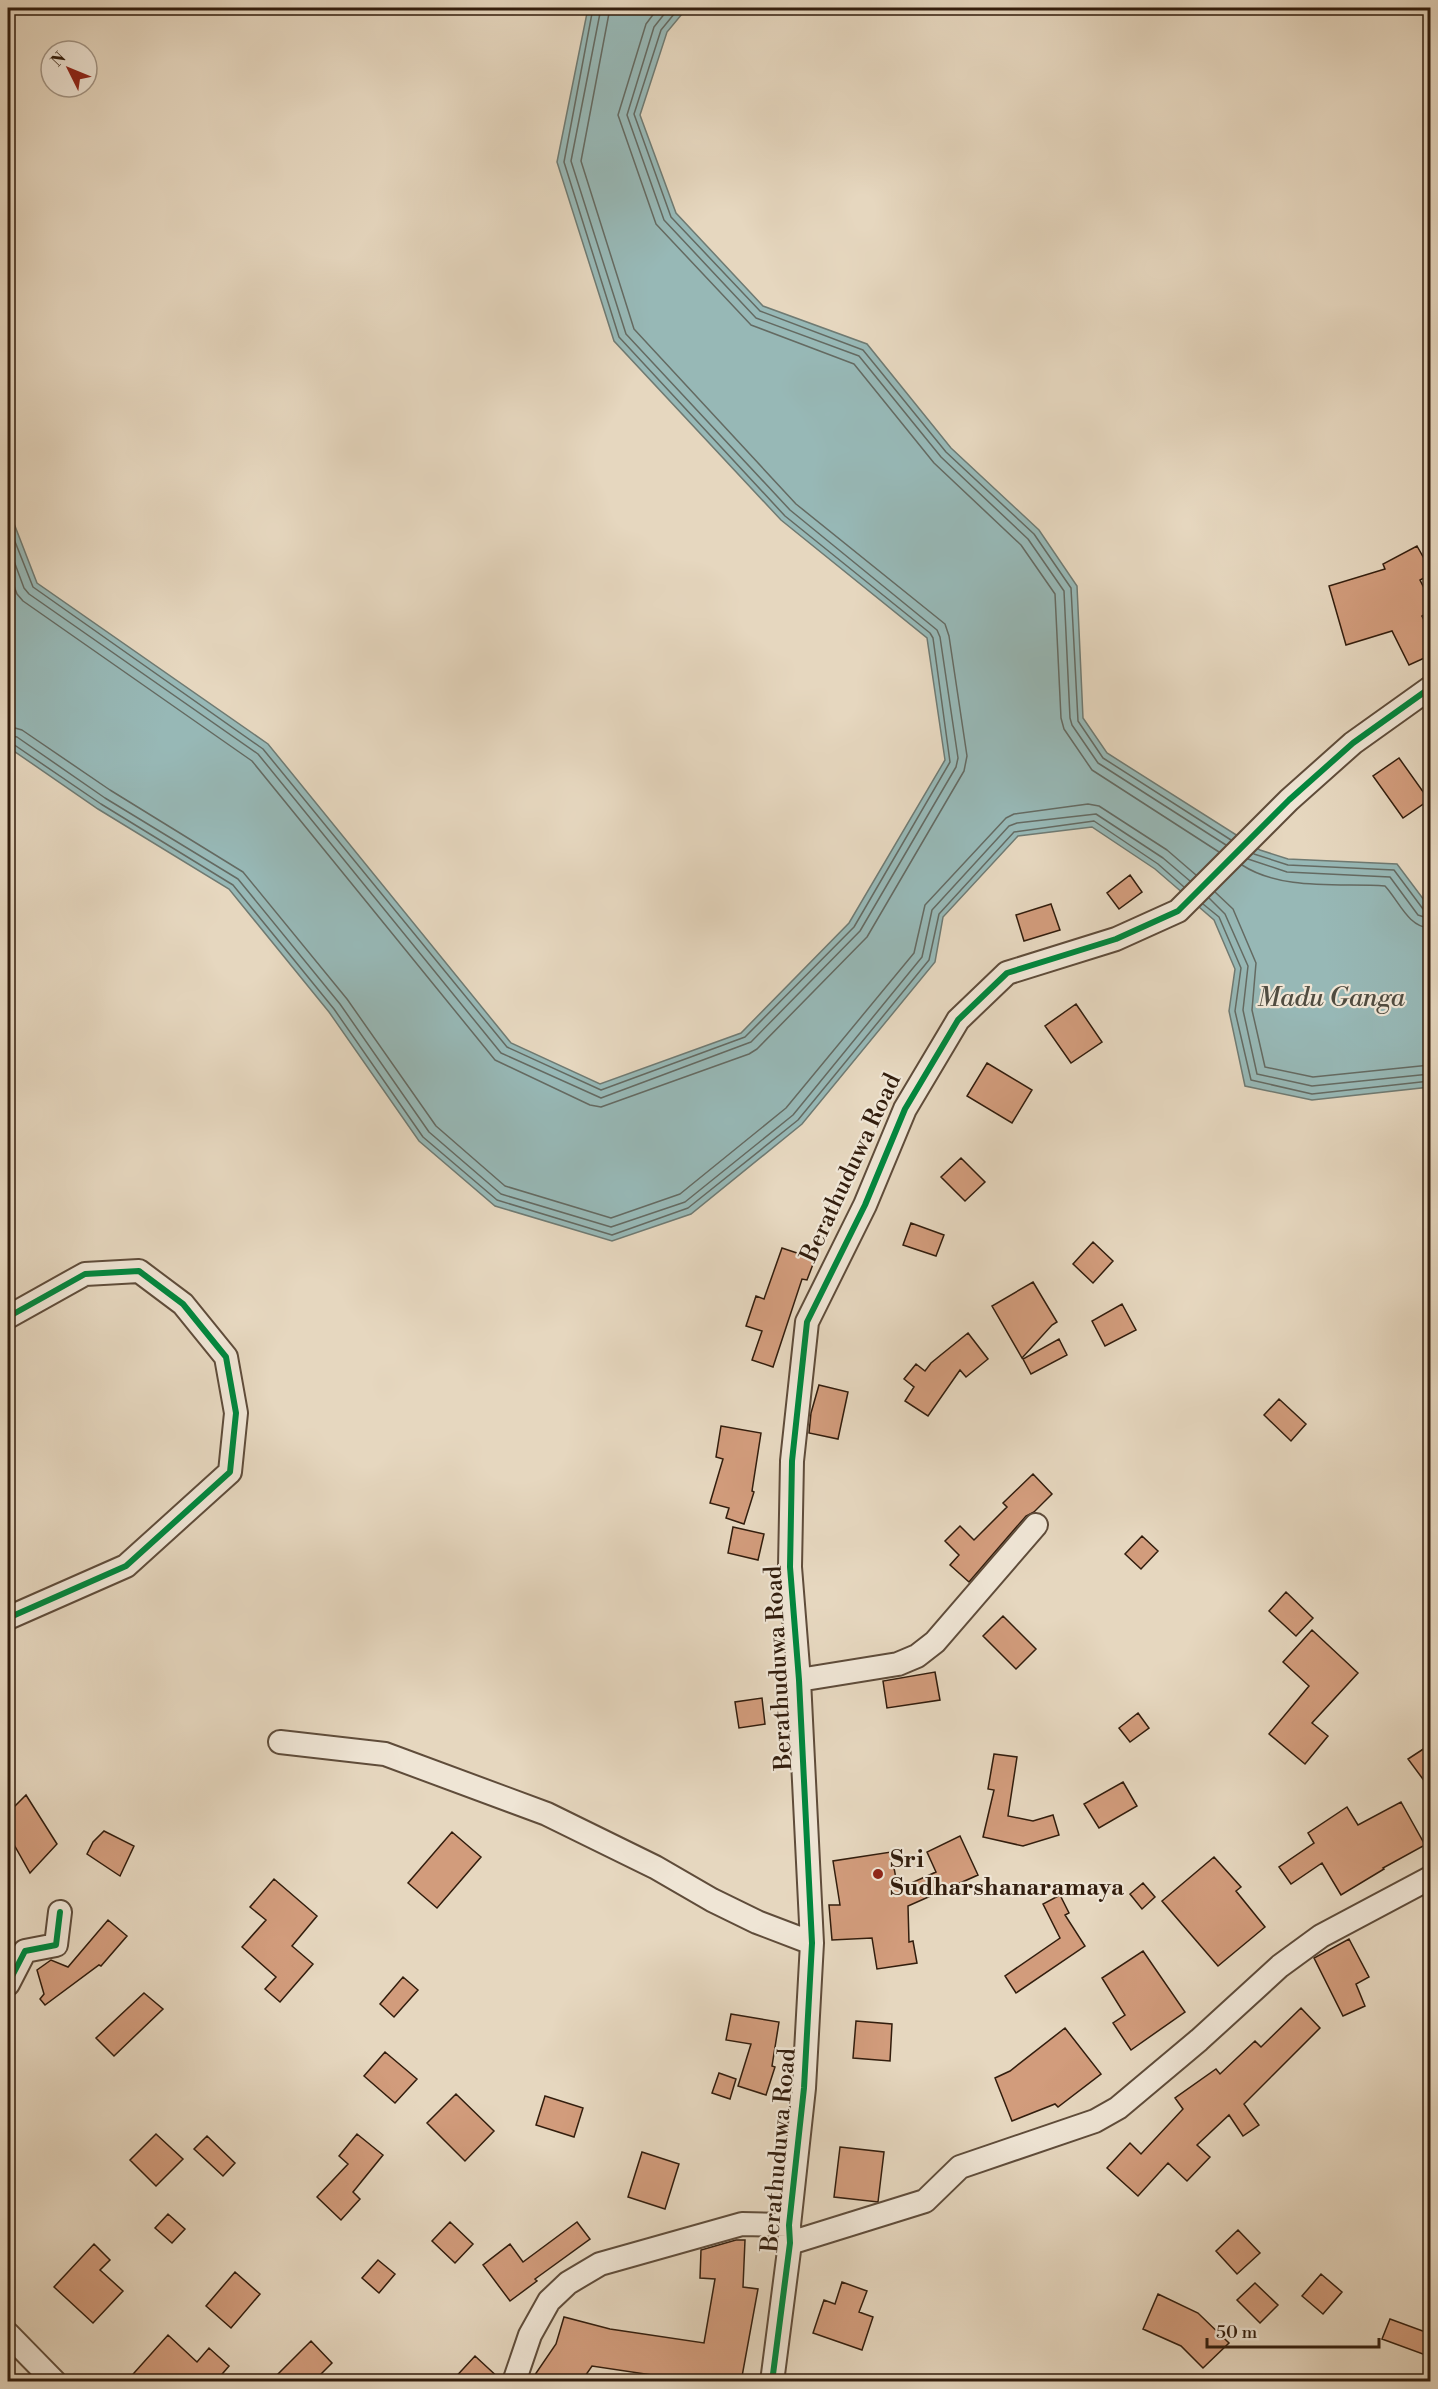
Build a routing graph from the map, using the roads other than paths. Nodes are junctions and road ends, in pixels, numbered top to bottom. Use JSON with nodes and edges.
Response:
{"nodes":[{"id":1,"x":1431,"y":688,"type":"edge"},
{"id":2,"x":8,"y":1317,"type":"edge"},
{"id":3,"x":1036,"y":1524,"type":"dead end"},
{"id":4,"x":8,"y":1618,"type":"edge"},
{"id":5,"x":800,"y":1680,"type":"junction"},
{"id":6,"x":280,"y":1742,"type":"dead end"},
{"id":7,"x":1431,"y":1878,"type":"edge"},
{"id":8,"x":60,"y":1912,"type":"dead end"},
{"id":9,"x":812,"y":1943,"type":"junction"},
{"id":10,"x":8,"y":1984,"type":"edge"},
{"id":11,"x":789,"y":2234,"type":"junction"},
{"id":12,"x":8,"y":2334,"type":"edge"},
{"id":13,"x":55,"y":2382,"type":"edge"},
{"id":14,"x":514,"y":2382,"type":"edge"},
{"id":15,"x":772,"y":2382,"type":"edge"}],
"edges":[{"from":1,"to":5,"type":"street","name":"Berathuduwa Road"},
{"from":2,"to":4,"type":"street"},
{"from":3,"to":5,"type":"street"},
{"from":5,"to":9,"type":"street","name":"Berathuduwa Road"},
{"from":6,"to":9,"type":"street"},
{"from":7,"to":11,"type":"street"},
{"from":8,"to":10,"type":"street"},
{"from":9,"to":11,"type":"street","name":"Berathuduwa Road"},
{"from":11,"to":14,"type":"street"},
{"from":11,"to":15,"type":"street","name":"Berathuduwa Road"},
{"from":12,"to":13,"type":"street"}]}
